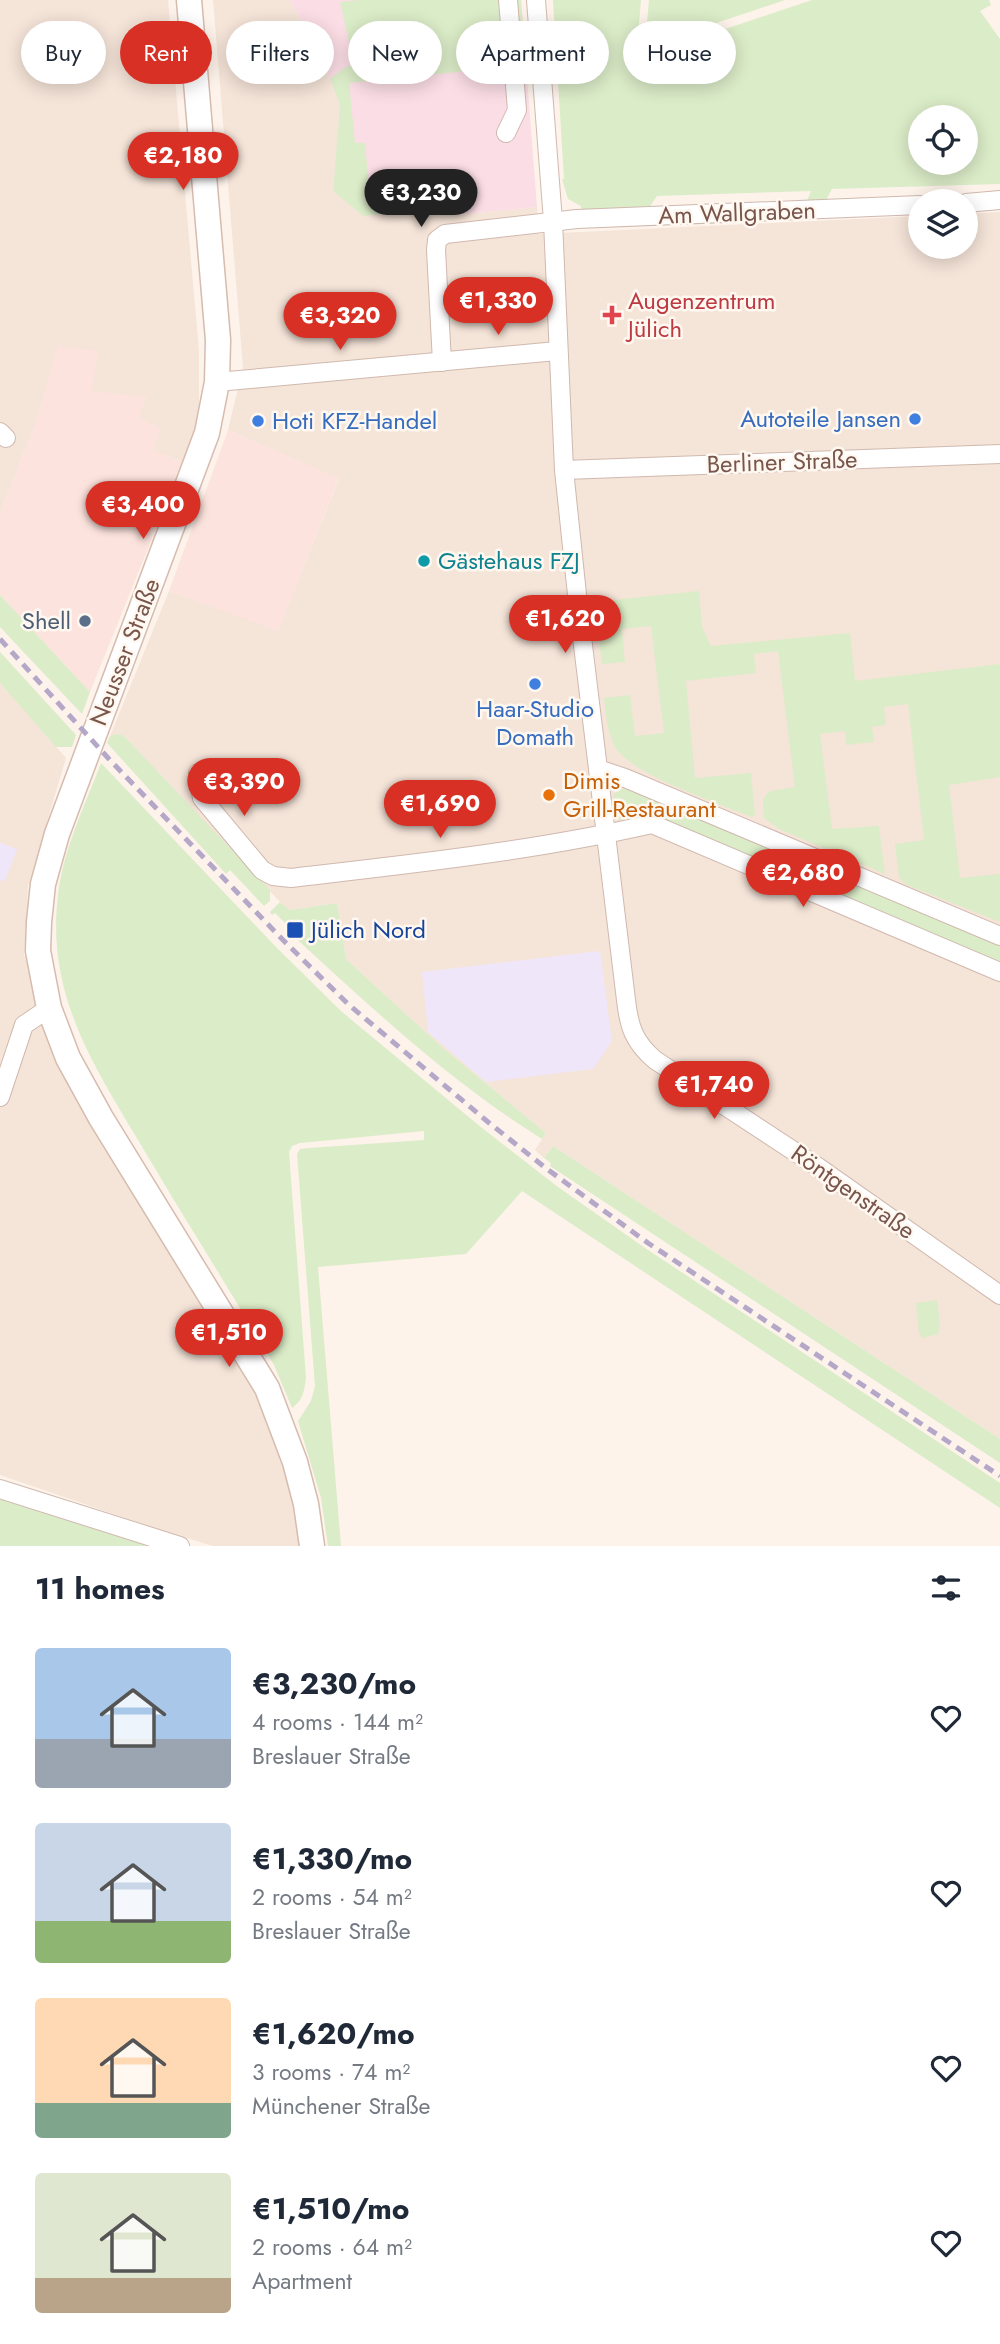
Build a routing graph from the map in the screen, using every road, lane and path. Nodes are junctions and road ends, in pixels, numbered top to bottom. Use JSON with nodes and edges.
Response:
{"nodes":[{"id":1,"x":189,"y":0,"type":"edge"},
{"id":2,"x":508,"y":0,"type":"edge"},
{"id":3,"x":536,"y":0,"type":"edge"},
{"id":4,"x":506,"y":134,"type":"dead end"},
{"id":5,"x":1000,"y":200,"type":"edge"},
{"id":6,"x":978,"y":202,"type":"edge"},
{"id":7,"x":908,"y":205,"type":"edge"},
{"id":8,"x":553,"y":221,"type":"junction"},
{"id":9,"x":557,"y":351,"type":"junction"},
{"id":10,"x":442,"y":362,"type":"junction"},
{"id":11,"x":217,"y":383,"type":"junction"},
{"id":12,"x":1000,"y":454,"type":"edge"},
{"id":13,"x":564,"y":470,"type":"junction"},
{"id":14,"x":598,"y":769,"type":"junction"},
{"id":15,"x":198,"y":773,"type":"dead end"},
{"id":16,"x":607,"y":835,"type":"junction"},
{"id":17,"x":1000,"y":936,"type":"edge"},
{"id":18,"x":1000,"y":972,"type":"edge"},
{"id":19,"x":49,"y":1008,"type":"junction"},
{"id":20,"x":0,"y":1097,"type":"edge"},
{"id":21,"x":1000,"y":1294,"type":"edge"},
{"id":22,"x":0,"y":1489,"type":"edge"},
{"id":23,"x":180,"y":1546,"type":"edge"},
{"id":24,"x":312,"y":1546,"type":"edge"}],
"edges":[{"from":1,"to":11,"type":"main road","name":"Neusser Straße"},
{"from":2,"to":4,"type":"street"},
{"from":3,"to":8,"type":"street","name":"Röntgenstraße"},
{"from":5,"to":6,"type":"street"},
{"from":7,"to":8,"type":"street","name":"Am Wallgraben"},
{"from":8,"to":9,"type":"street","name":"Röntgenstraße"},
{"from":8,"to":10,"type":"street","name":"Am Wallgraben"},
{"from":9,"to":10,"type":"street"},
{"from":9,"to":13,"type":"street","name":"Röntgenstraße"},
{"from":10,"to":11,"type":"street"},
{"from":11,"to":19,"type":"main road","name":"Neusser Straße"},
{"from":12,"to":13,"type":"street","name":"Berliner Straße"},
{"from":13,"to":14,"type":"street","name":"Röntgenstraße"},
{"from":14,"to":16,"type":"street","name":"Röntgenstraße"},
{"from":14,"to":17,"type":"street"},
{"from":15,"to":16,"type":"street"},
{"from":16,"to":18,"type":"street"},
{"from":16,"to":21,"type":"street","name":"Röntgenstraße"},
{"from":19,"to":20,"type":"street"},
{"from":19,"to":24,"type":"main road","name":"Neusser Straße"},
{"from":22,"to":23,"type":"street"}]}
